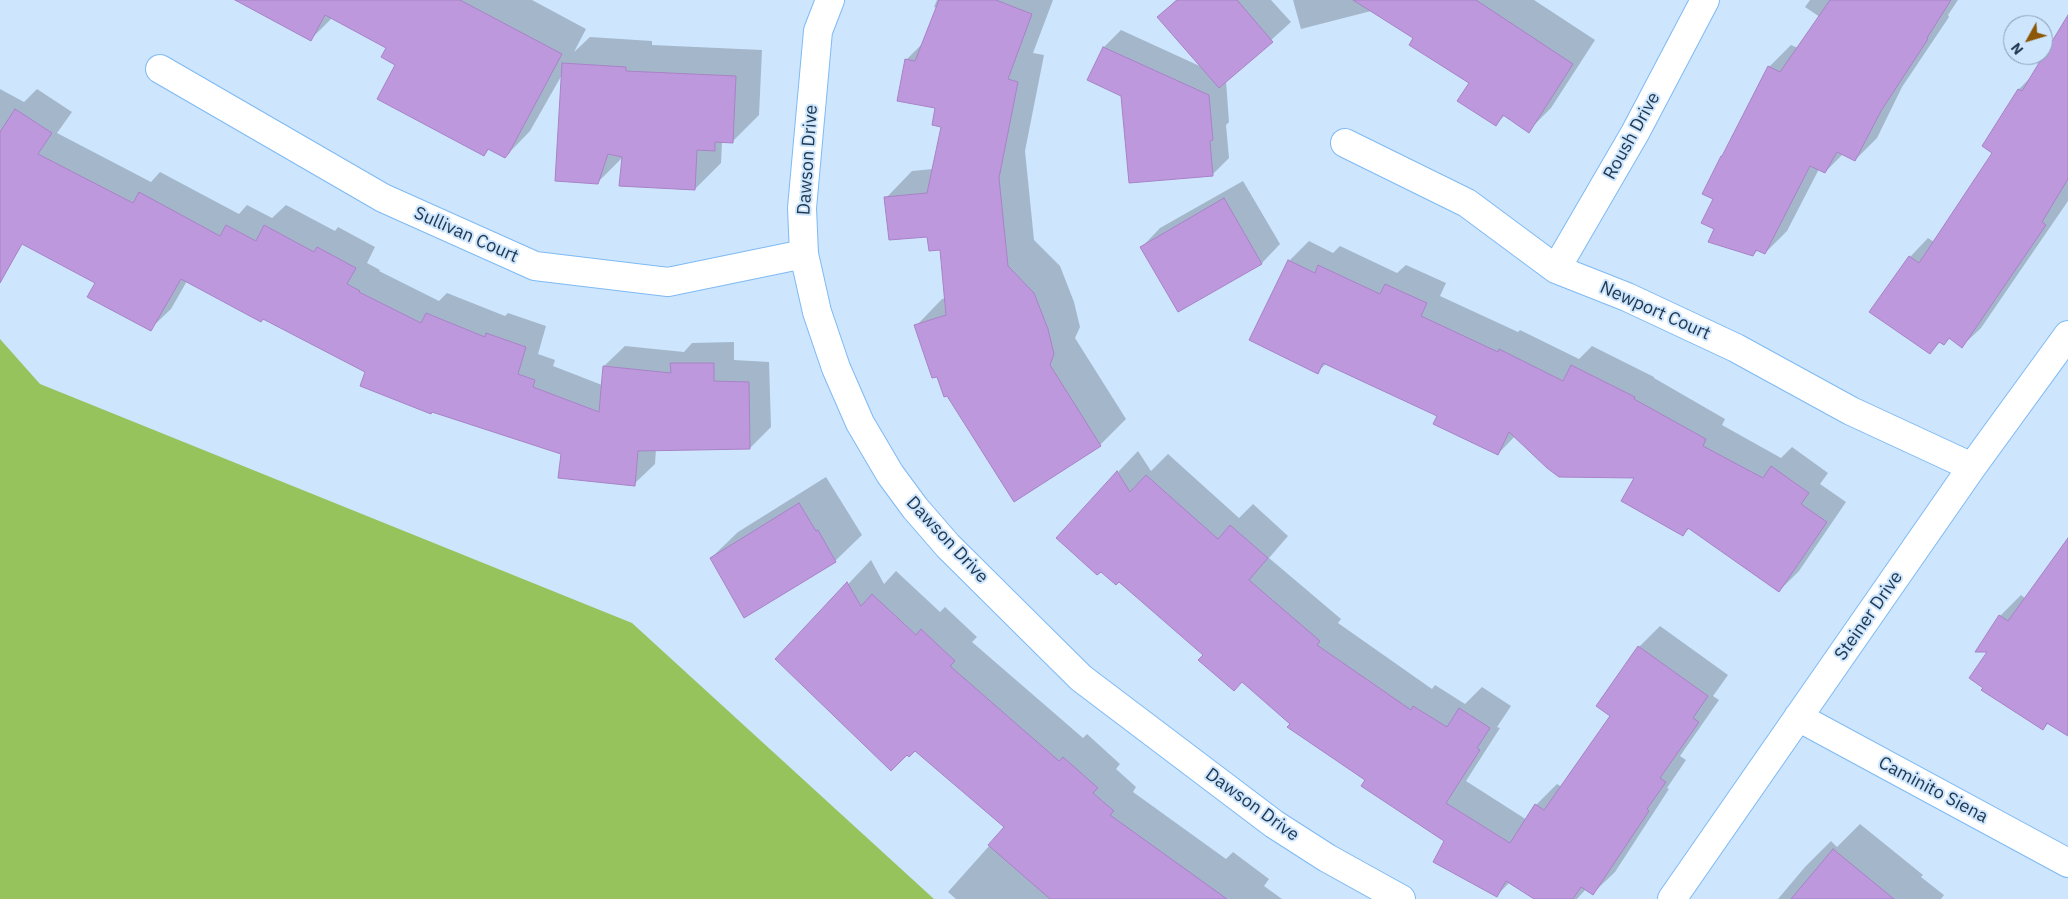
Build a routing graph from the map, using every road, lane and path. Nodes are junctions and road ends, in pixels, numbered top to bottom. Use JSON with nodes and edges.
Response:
{"nodes":[{"id":1,"x":830,"y":0,"type":"edge"},
{"id":2,"x":1705,"y":0,"type":"edge"},
{"id":3,"x":160,"y":69,"type":"dead end"},
{"id":4,"x":1345,"y":143,"type":"dead end"},
{"id":5,"x":804,"y":254,"type":"junction"},
{"id":6,"x":1556,"y":269,"type":"junction"},
{"id":7,"x":2068,"y":335,"type":"edge"},
{"id":8,"x":1972,"y":467,"type":"junction"},
{"id":9,"x":1798,"y":717,"type":"junction"},
{"id":10,"x":2068,"y":863,"type":"edge"},
{"id":11,"x":1401,"y":899,"type":"edge"},
{"id":12,"x":1672,"y":899,"type":"edge"}],
"edges":[{"from":1,"to":5,"type":"street","name":"Dawson Drive"},
{"from":2,"to":6,"type":"street","name":"Roush Drive"},
{"from":3,"to":5,"type":"street","name":"Sullivan Court"},
{"from":4,"to":6,"type":"street","name":"Newport Court"},
{"from":5,"to":11,"type":"street","name":"Dawson Drive"},
{"from":6,"to":8,"type":"street","name":"Newport Court"},
{"from":7,"to":8,"type":"street","name":"Steiner Drive"},
{"from":8,"to":9,"type":"street","name":"Steiner Drive"},
{"from":9,"to":10,"type":"street","name":"Caminito Siena"},
{"from":9,"to":12,"type":"street","name":"Steiner Drive"}]}
